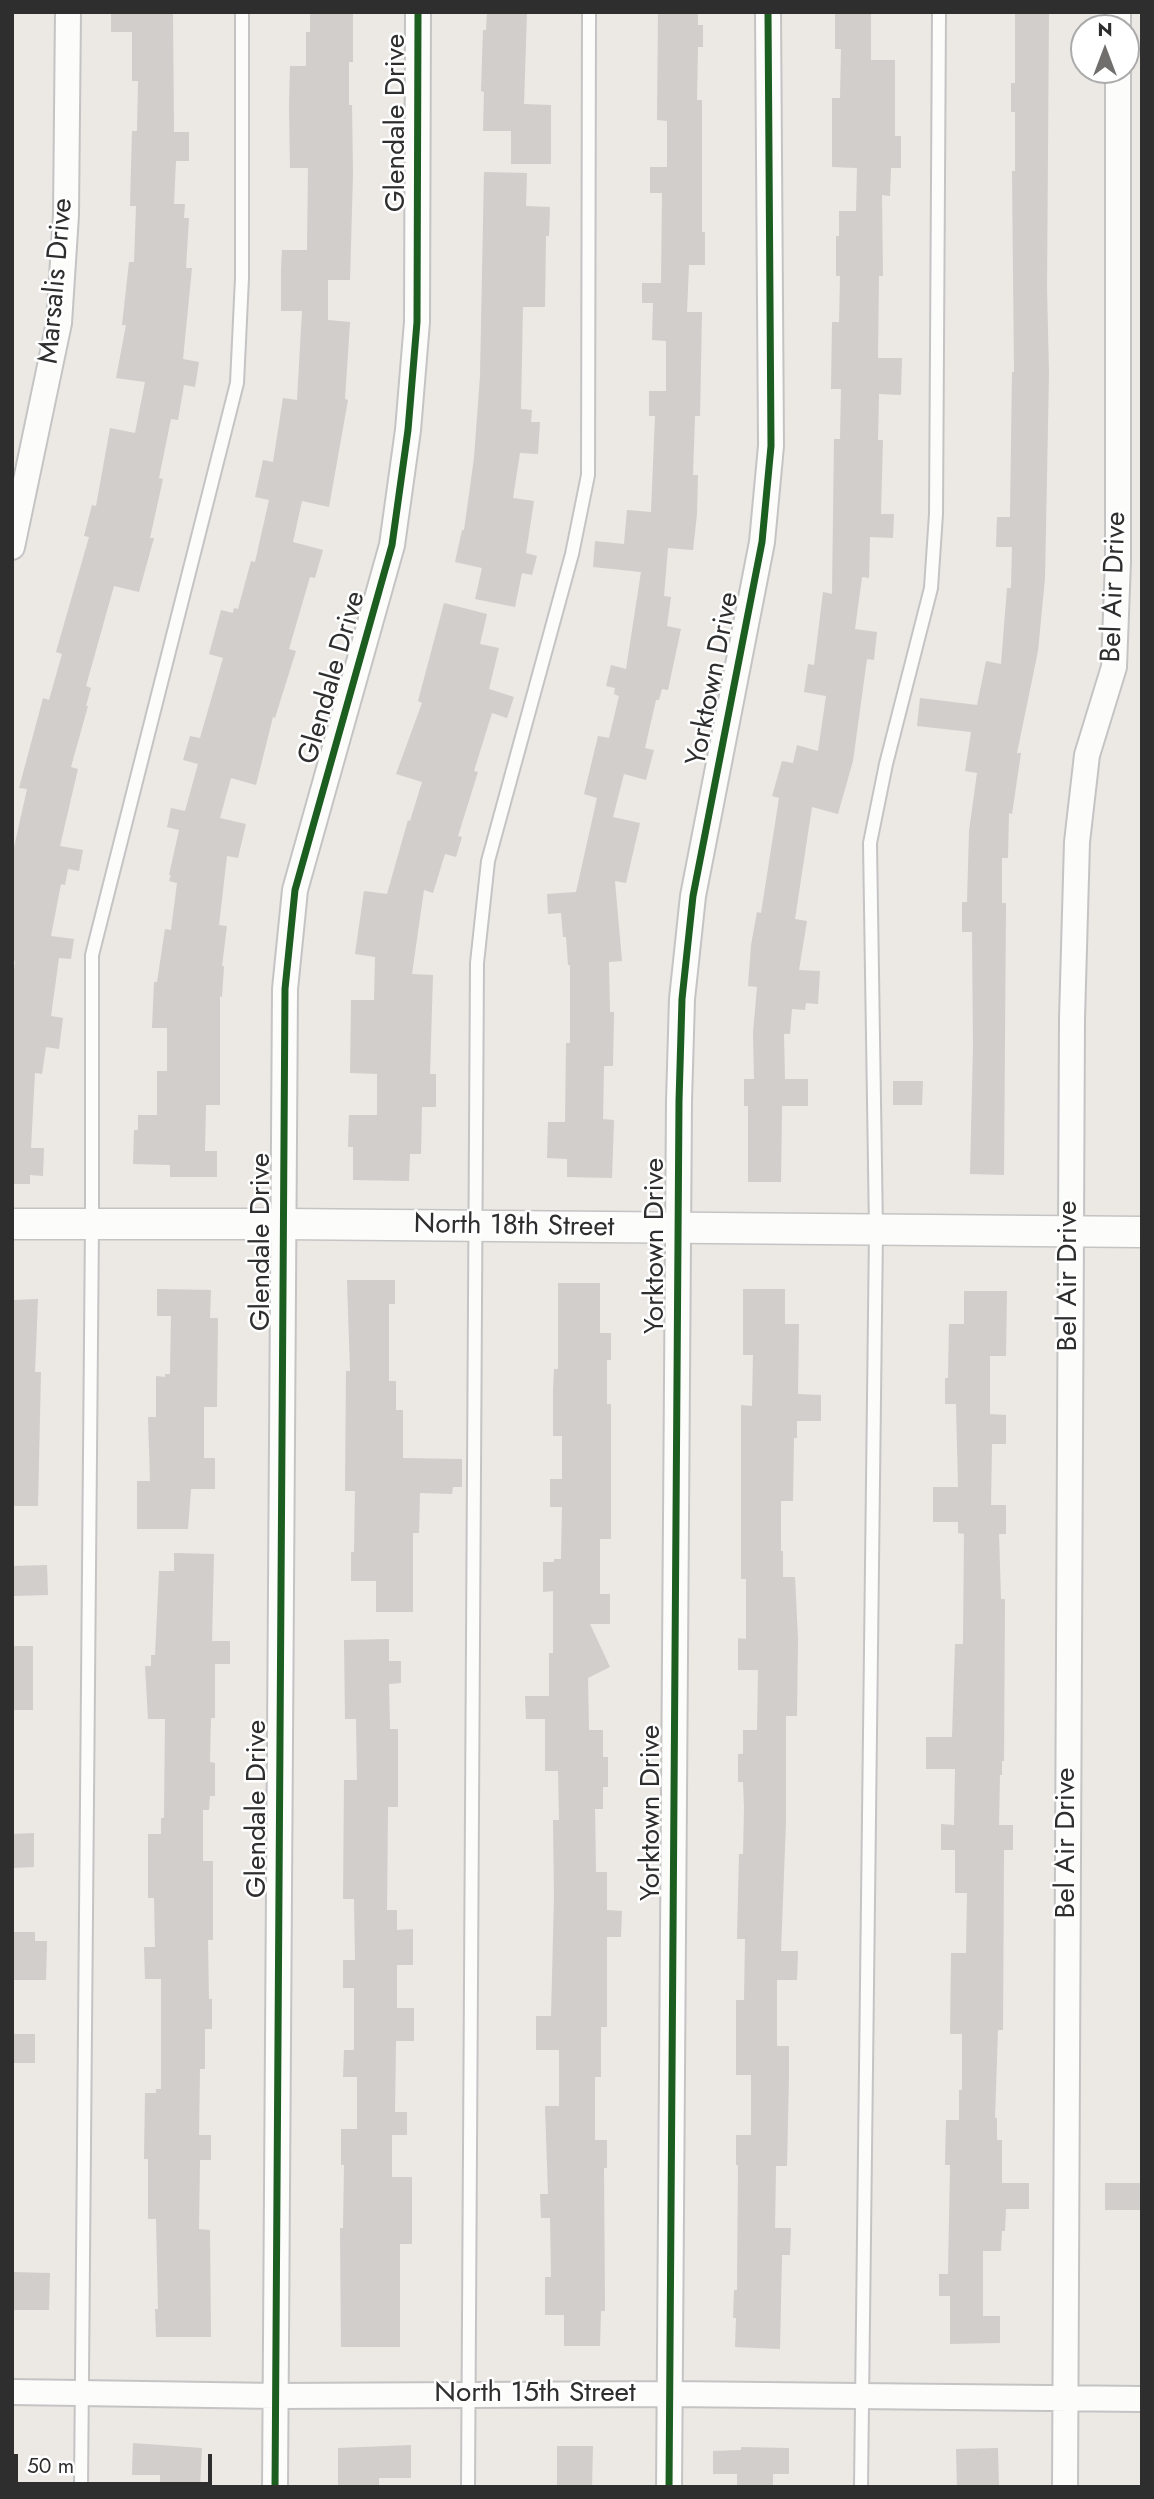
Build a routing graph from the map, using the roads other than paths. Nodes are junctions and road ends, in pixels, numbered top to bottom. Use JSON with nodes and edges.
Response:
{"nodes":[{"id":1,"x":68,"y":12,"type":"edge"},
{"id":2,"x":242,"y":12,"type":"edge"},
{"id":3,"x":418,"y":12,"type":"edge"},
{"id":4,"x":589,"y":12,"type":"edge"},
{"id":5,"x":768,"y":12,"type":"edge"},
{"id":6,"x":939,"y":12,"type":"edge"},
{"id":7,"x":1118,"y":84,"type":"edge"},
{"id":8,"x":12,"y":547,"type":"edge"},
{"id":9,"x":12,"y":1224,"type":"edge"},
{"id":10,"x":92,"y":1224,"type":"junction"},
{"id":11,"x":283,"y":1224,"type":"junction"},
{"id":12,"x":476,"y":1226,"type":"junction"},
{"id":13,"x":677,"y":1228,"type":"junction"},
{"id":14,"x":876,"y":1230,"type":"junction"},
{"id":15,"x":1069,"y":1231,"type":"junction"},
{"id":16,"x":1142,"y":1232,"type":"edge"},
{"id":17,"x":12,"y":2392,"type":"edge"},
{"id":18,"x":81,"y":2393,"type":"junction"},
{"id":19,"x":670,"y":2393,"type":"junction"},
{"id":20,"x":469,"y":2395,"type":"junction"},
{"id":21,"x":276,"y":2396,"type":"junction"},
{"id":22,"x":862,"y":2396,"type":"junction"},
{"id":23,"x":1066,"y":2398,"type":"junction"},
{"id":24,"x":1142,"y":2399,"type":"edge"},
{"id":25,"x":80,"y":2487,"type":"edge"},
{"id":26,"x":275,"y":2487,"type":"edge"},
{"id":27,"x":468,"y":2487,"type":"edge"},
{"id":28,"x":669,"y":2487,"type":"edge"},
{"id":29,"x":861,"y":2487,"type":"edge"},
{"id":30,"x":1065,"y":2487,"type":"edge"}],
"edges":[{"from":1,"to":8,"type":"street","name":"Marsalis Drive"},
{"from":2,"to":10,"type":"lane"},
{"from":3,"to":11,"type":"street","name":"Glendale Drive"},
{"from":4,"to":12,"type":"lane"},
{"from":5,"to":13,"type":"street","name":"Yorktown Drive"},
{"from":6,"to":14,"type":"lane"},
{"from":7,"to":15,"type":"street","name":"Bel Air Drive"},
{"from":9,"to":10,"type":"street","name":"North 18th Street"},
{"from":10,"to":11,"type":"street","name":"North 18th Street"},
{"from":10,"to":18,"type":"lane"},
{"from":11,"to":12,"type":"street","name":"North 18th Street"},
{"from":11,"to":21,"type":"street","name":"Glendale Drive"},
{"from":12,"to":13,"type":"street","name":"North 18th Street"},
{"from":12,"to":20,"type":"lane"},
{"from":13,"to":14,"type":"street","name":"North 18th Street"},
{"from":13,"to":19,"type":"street","name":"Yorktown Drive"},
{"from":14,"to":15,"type":"street","name":"North 18th Street"},
{"from":14,"to":22,"type":"lane"},
{"from":15,"to":16,"type":"street","name":"North 18th Street"},
{"from":15,"to":23,"type":"street","name":"Bel Air Drive"},
{"from":17,"to":18,"type":"street","name":"North 15th Street"},
{"from":18,"to":21,"type":"street","name":"North 15th Street"},
{"from":18,"to":25,"type":"lane"},
{"from":19,"to":20,"type":"street","name":"North 15th Street"},
{"from":19,"to":22,"type":"street","name":"North 15th Street"},
{"from":19,"to":28,"type":"street","name":"Yorktown Drive"},
{"from":20,"to":21,"type":"street","name":"North 15th Street"},
{"from":20,"to":27,"type":"lane"},
{"from":21,"to":26,"type":"street","name":"Glendale Drive"},
{"from":22,"to":23,"type":"street","name":"North 15th Street"},
{"from":22,"to":29,"type":"lane"},
{"from":23,"to":24,"type":"street","name":"North 15th Street"},
{"from":23,"to":30,"type":"street","name":"Bel Air Drive"}]}
